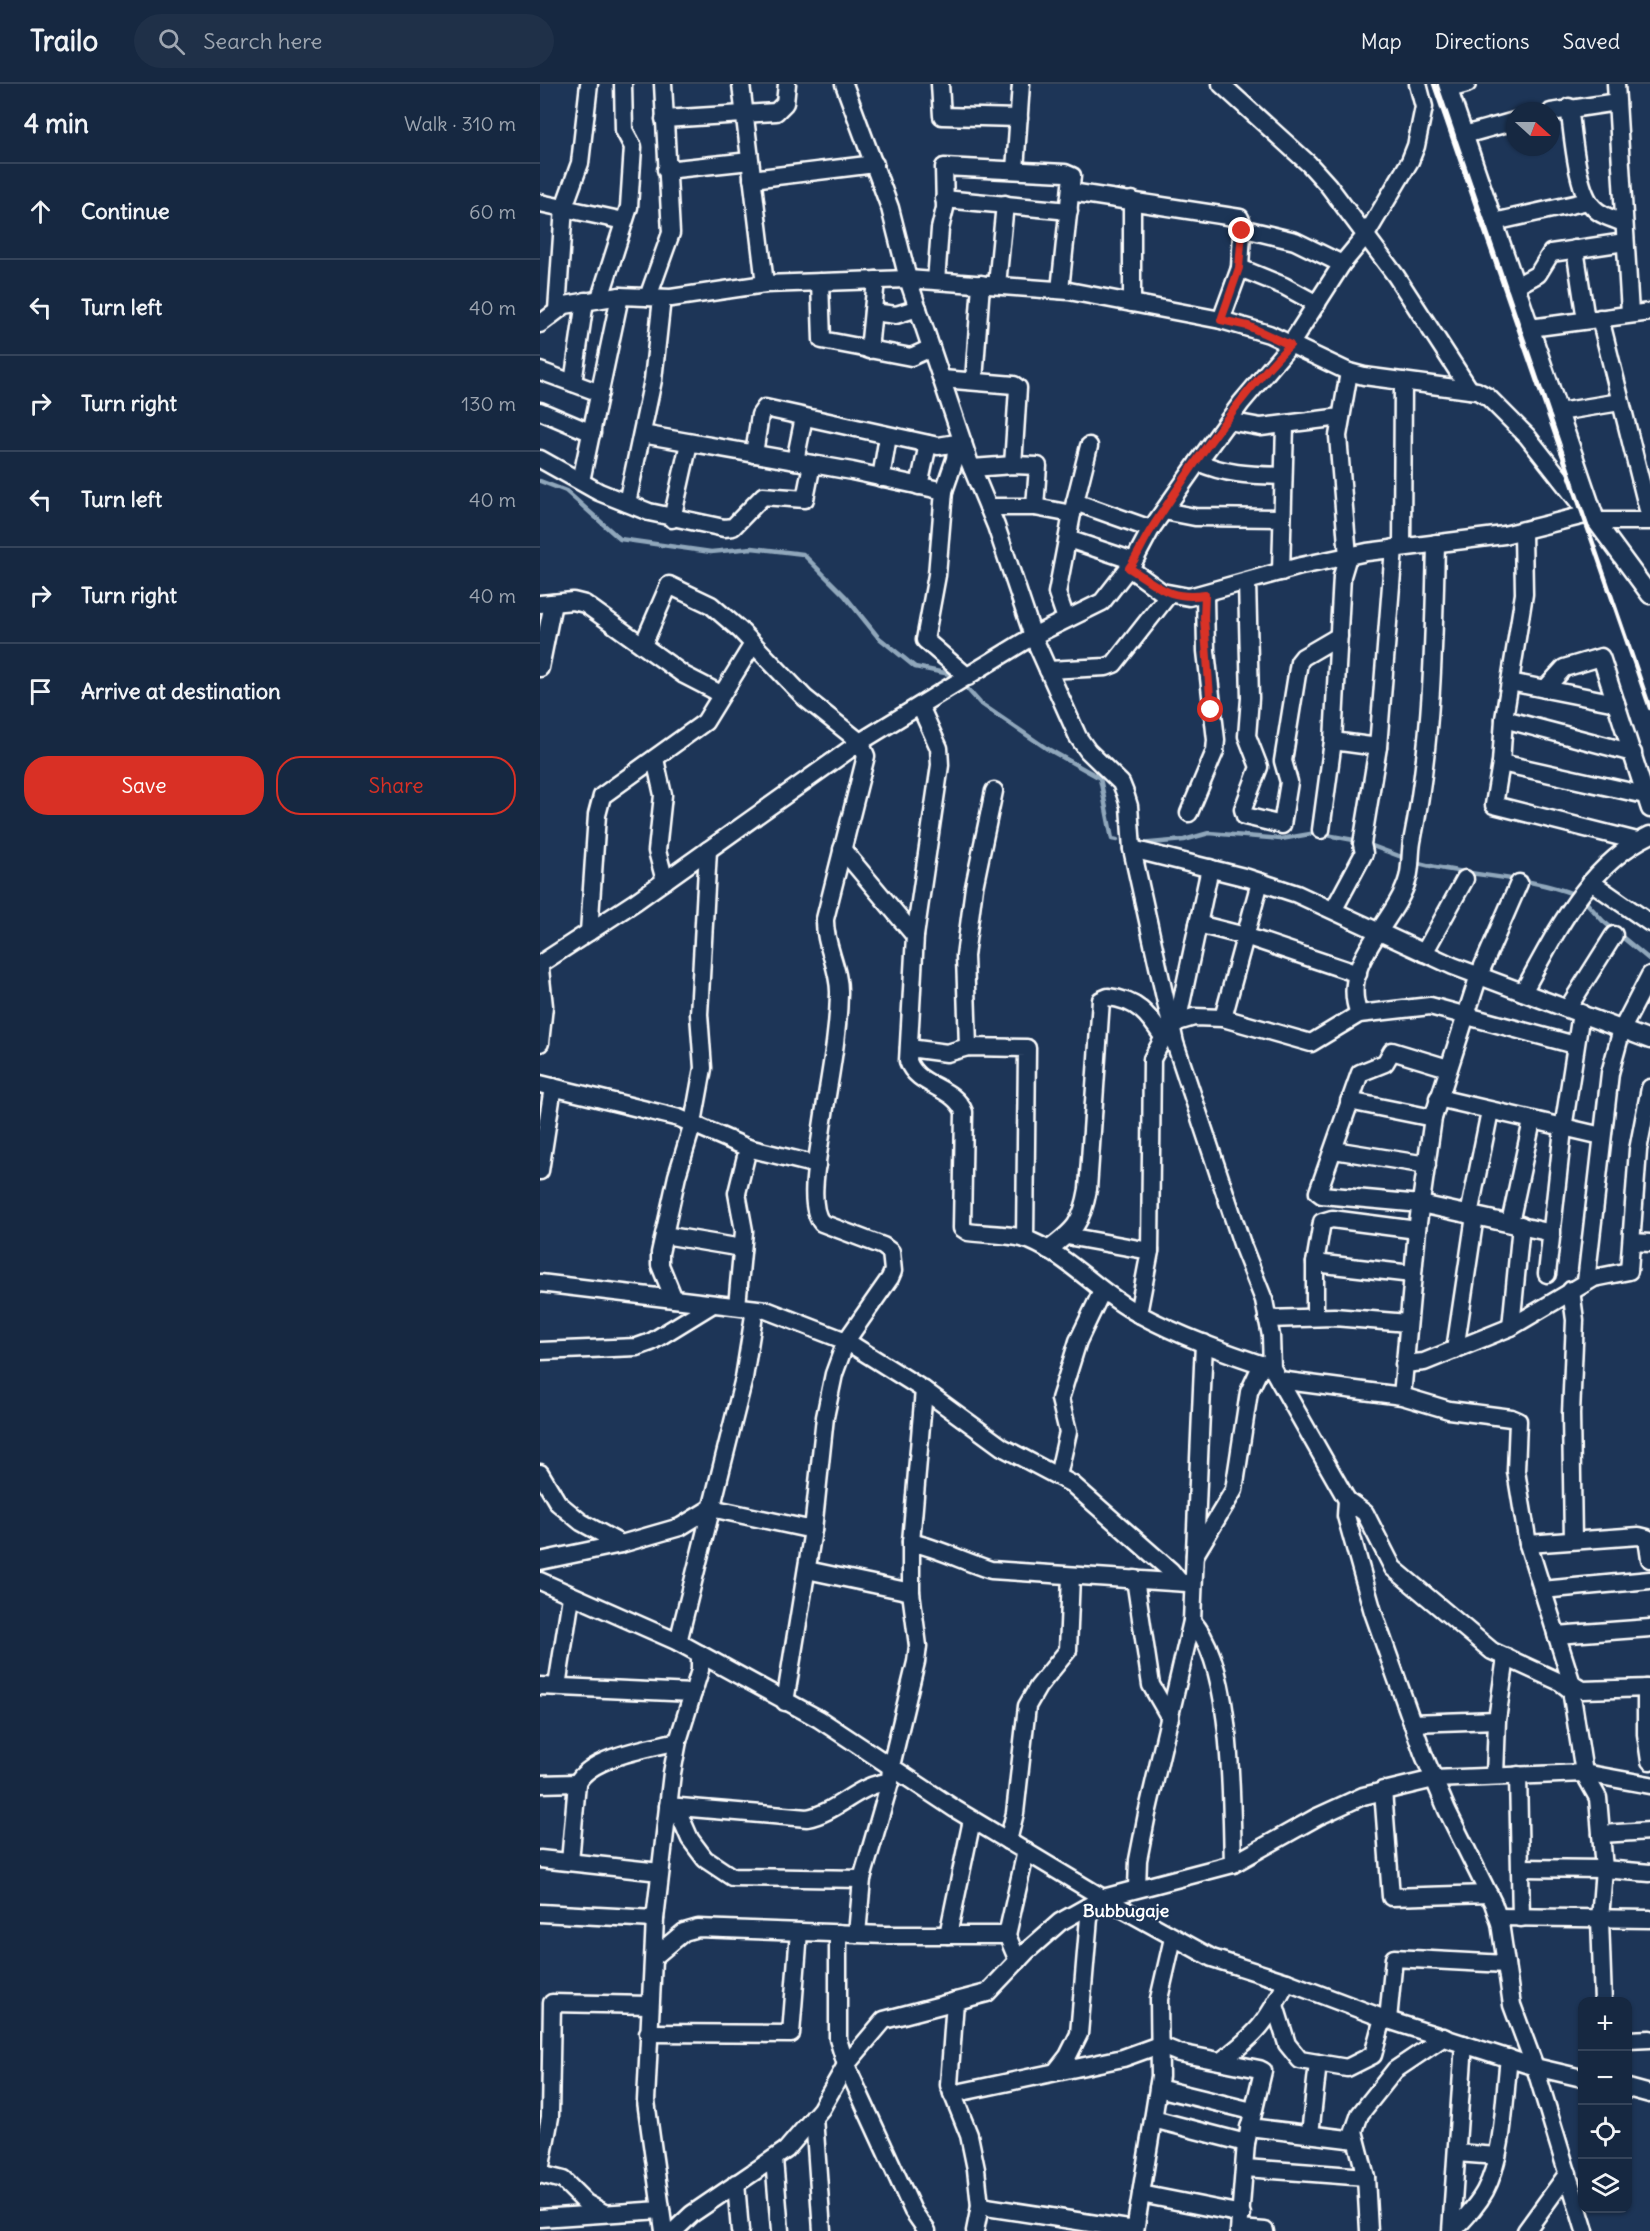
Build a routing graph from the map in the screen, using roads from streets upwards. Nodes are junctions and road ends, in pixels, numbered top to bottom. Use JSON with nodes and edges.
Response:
{"nodes":[{"id":1,"x":589,"y":84,"type":"edge"},
{"id":2,"x":623,"y":84,"type":"edge"},
{"id":3,"x":663,"y":84,"type":"edge"},
{"id":4,"x":741,"y":84,"type":"edge"},
{"id":5,"x":787,"y":84,"type":"edge"},
{"id":6,"x":844,"y":84,"type":"edge"},
{"id":7,"x":940,"y":84,"type":"edge"},
{"id":8,"x":1021,"y":84,"type":"edge"},
{"id":9,"x":1221,"y":84,"type":"edge"},
{"id":10,"x":1418,"y":84,"type":"edge"},
{"id":11,"x":1467,"y":84,"type":"edge"},
{"id":12,"x":1616,"y":84,"type":"edge"},
{"id":13,"x":1448,"y":86,"type":"edge"},
{"id":14,"x":1617,"y":102,"type":"junction"},
{"id":15,"x":1569,"y":107,"type":"junction"},
{"id":16,"x":1560,"y":110,"type":"edge"},
{"id":17,"x":745,"y":114,"type":"junction"},
{"id":18,"x":1019,"y":118,"type":"junction"},
{"id":19,"x":664,"y":119,"type":"junction"},
{"id":20,"x":1506,"y":123,"type":"edge"},
{"id":21,"x":1464,"y":135,"type":"junction"},
{"id":22,"x":750,"y":161,"type":"junction"},
{"id":23,"x":875,"y":164,"type":"junction"},
{"id":24,"x":666,"y":170,"type":"junction"},
{"id":25,"x":1015,"y":170,"type":"junction"},
{"id":26,"x":752,"y":179,"type":"junction"},
{"id":27,"x":1071,"y":192,"type":"junction"},
{"id":28,"x":944,"y":199,"type":"junction"},
{"id":29,"x":1132,"y":200,"type":"junction"},
{"id":30,"x":1588,"y":201,"type":"junction"},
{"id":31,"x":540,"y":203,"type":"edge"},
{"id":32,"x":1005,"y":204,"type":"junction"},
{"id":33,"x":564,"y":207,"type":"junction"},
{"id":34,"x":1069,"y":211,"type":"junction"},
{"id":35,"x":624,"y":221,"type":"junction"},
{"id":36,"x":1494,"y":222,"type":"junction"},
{"id":37,"x":1624,"y":223,"type":"junction"},
{"id":38,"x":1245,"y":229,"type":"junction"},
{"id":39,"x":1366,"y":235,"type":"junction"},
{"id":40,"x":1625,"y":242,"type":"junction"},
{"id":41,"x":1575,"y":249,"type":"junction"},
{"id":42,"x":1342,"y":264,"type":"junction"},
{"id":43,"x":1239,"y":268,"type":"junction"},
{"id":44,"x":908,"y":279,"type":"junction"},
{"id":45,"x":876,"y":280,"type":"junction"},
{"id":46,"x":936,"y":281,"type":"junction"},
{"id":47,"x":820,"y":282,"type":"junction"},
{"id":48,"x":765,"y":284,"type":"junction"},
{"id":49,"x":989,"y":285,"type":"junction"},
{"id":50,"x":1516,"y":286,"type":"junction"},
{"id":51,"x":1060,"y":290,"type":"junction"},
{"id":52,"x":620,"y":296,"type":"junction"},
{"id":53,"x":655,"y":298,"type":"junction"},
{"id":54,"x":592,"y":299,"type":"junction"},
{"id":55,"x":1132,"y":303,"type":"junction"},
{"id":56,"x":1317,"y":304,"type":"junction"},
{"id":57,"x":918,"y":309,"type":"junction"},
{"id":58,"x":873,"y":312,"type":"junction"},
{"id":59,"x":1650,"y":312,"type":"edge"},
{"id":60,"x":1630,"y":313,"type":"junction"},
{"id":61,"x":548,"y":317,"type":"edge"},
{"id":62,"x":1593,"y":319,"type":"junction"},
{"id":63,"x":1221,"y":320,"type":"junction"},
{"id":64,"x":1530,"y":328,"type":"junction"},
{"id":65,"x":540,"y":338,"type":"edge"},
{"id":66,"x":1290,"y":345,"type":"junction"},
{"id":67,"x":931,"y":348,"type":"junction"},
{"id":68,"x":869,"y":350,"type":"junction"},
{"id":69,"x":540,"y":371,"type":"edge"},
{"id":70,"x":1349,"y":372,"type":"junction"},
{"id":71,"x":942,"y":379,"type":"junction"},
{"id":72,"x":975,"y":381,"type":"junction"},
{"id":73,"x":1403,"y":381,"type":"junction"},
{"id":74,"x":573,"y":383,"type":"junction"},
{"id":75,"x":1470,"y":390,"type":"junction"},
{"id":76,"x":600,"y":393,"type":"junction"},
{"id":77,"x":1620,"y":402,"type":"junction"},
{"id":78,"x":540,"y":411,"type":"edge"},
{"id":79,"x":1559,"y":412,"type":"junction"},
{"id":80,"x":804,"y":417,"type":"junction"},
{"id":81,"x":1341,"y":417,"type":"junction"},
{"id":82,"x":1228,"y":421,"type":"junction"},
{"id":83,"x":1285,"y":425,"type":"junction"},
{"id":84,"x":592,"y":433,"type":"junction"},
{"id":85,"x":642,"y":434,"type":"junction"},
{"id":86,"x":888,"y":436,"type":"junction"},
{"id":87,"x":689,"y":443,"type":"junction"},
{"id":88,"x":960,"y":443,"type":"junction"},
{"id":89,"x":928,"y":444,"type":"junction"},
{"id":90,"x":1089,"y":446,"type":"dead end"},
{"id":91,"x":754,"y":454,"type":"junction"},
{"id":92,"x":540,"y":459,"type":"edge"},
{"id":93,"x":795,"y":461,"type":"junction"},
{"id":94,"x":1198,"y":462,"type":"junction"},
{"id":95,"x":812,"y":464,"type":"junction"},
{"id":96,"x":1013,"y":465,"type":"junction"},
{"id":97,"x":972,"y":468,"type":"junction"},
{"id":98,"x":1645,"y":473,"type":"edge"},
{"id":99,"x":1283,"y":476,"type":"junction"},
{"id":100,"x":881,"y":478,"type":"junction"},
{"id":101,"x":581,"y":481,"type":"junction"},
{"id":102,"x":919,"y":486,"type":"junction"},
{"id":103,"x":944,"y":491,"type":"junction"},
{"id":104,"x":627,"y":503,"type":"junction"},
{"id":105,"x":988,"y":507,"type":"junction"},
{"id":106,"x":1035,"y":507,"type":"junction"},
{"id":107,"x":1073,"y":508,"type":"junction"},
{"id":108,"x":1164,"y":511,"type":"junction"},
{"id":109,"x":1592,"y":517,"type":"junction"},
{"id":110,"x":1281,"y":518,"type":"junction"},
{"id":111,"x":672,"y":519,"type":"junction"},
{"id":112,"x":1650,"y":519,"type":"edge"},
{"id":113,"x":1151,"y":529,"type":"junction"},
{"id":114,"x":1523,"y":531,"type":"junction"},
{"id":115,"x":1068,"y":538,"type":"junction"},
{"id":116,"x":1436,"y":543,"type":"junction"},
{"id":117,"x":1398,"y":548,"type":"junction"},
{"id":118,"x":1348,"y":556,"type":"junction"},
{"id":119,"x":1131,"y":565,"type":"junction"},
{"id":120,"x":1281,"y":572,"type":"junction"},
{"id":121,"x":1247,"y":582,"type":"junction"},
{"id":122,"x":1169,"y":594,"type":"junction"},
{"id":123,"x":1205,"y":595,"type":"junction"},
{"id":124,"x":1650,"y":595,"type":"edge"},
{"id":125,"x":546,"y":604,"type":"edge"},
{"id":126,"x":1066,"y":619,"type":"junction"},
{"id":127,"x":1033,"y":636,"type":"junction"},
{"id":128,"x":1339,"y":636,"type":"junction"},
{"id":129,"x":753,"y":644,"type":"junction"},
{"id":130,"x":643,"y":645,"type":"junction"},
{"id":131,"x":540,"y":668,"type":"edge"},
{"id":132,"x":1048,"y":670,"type":"junction"},
{"id":133,"x":968,"y":677,"type":"junction"},
{"id":134,"x":1510,"y":682,"type":"junction"},
{"id":135,"x":1545,"y":689,"type":"junction"},
{"id":136,"x":721,"y":694,"type":"junction"},
{"id":137,"x":1616,"y":703,"type":"junction"},
{"id":138,"x":920,"y":706,"type":"junction"},
{"id":139,"x":1504,"y":719,"type":"junction"},
{"id":140,"x":1334,"y":741,"type":"junction"},
{"id":141,"x":860,"y":742,"type":"junction"},
{"id":142,"x":1378,"y":747,"type":"junction"},
{"id":143,"x":1633,"y":753,"type":"junction"},
{"id":144,"x":655,"y":759,"type":"junction"},
{"id":145,"x":1501,"y":763,"type":"junction"},
{"id":146,"x":994,"y":791,"type":"dead end"},
{"id":147,"x":1648,"y":802,"type":"edge"},
{"id":148,"x":1189,"y":813,"type":"dead end"},
{"id":149,"x":1321,"y":830,"type":"dead end"},
{"id":150,"x":1644,"y":838,"type":"edge"},
{"id":151,"x":842,"y":849,"type":"junction"},
{"id":152,"x":1132,"y":849,"type":"junction"},
{"id":153,"x":708,"y":850,"type":"junction"},
{"id":154,"x":1210,"y":868,"type":"junction"},
{"id":155,"x":1465,"y":879,"type":"dead end"},
{"id":156,"x":664,"y":881,"type":"junction"},
{"id":157,"x":1260,"y":882,"type":"junction"},
{"id":158,"x":1591,"y":882,"type":"junction"},
{"id":159,"x":1519,"y":883,"type":"dead end"},
{"id":160,"x":1334,"y":909,"type":"junction"},
{"id":161,"x":1650,"y":923,"type":"edge"},
{"id":162,"x":1198,"y":924,"type":"junction"},
{"id":163,"x":589,"y":932,"type":"junction"},
{"id":164,"x":1377,"y":932,"type":"junction"},
{"id":165,"x":1614,"y":935,"type":"dead end"},
{"id":166,"x":915,"y":936,"type":"junction"},
{"id":167,"x":1245,"y":936,"type":"junction"},
{"id":168,"x":1424,"y":953,"type":"junction"},
{"id":169,"x":540,"y":963,"type":"edge"},
{"id":170,"x":540,"y":969,"type":"edge"},
{"id":171,"x":1358,"y":974,"type":"junction"},
{"id":172,"x":1479,"y":975,"type":"junction"},
{"id":173,"x":1650,"y":975,"type":"edge"},
{"id":174,"x":1523,"y":992,"type":"junction"},
{"id":175,"x":1574,"y":1011,"type":"junction"},
{"id":176,"x":1359,"y":1014,"type":"junction"},
{"id":177,"x":1465,"y":1015,"type":"junction"},
{"id":178,"x":1223,"y":1018,"type":"junction"},
{"id":179,"x":1170,"y":1028,"type":"junction"},
{"id":180,"x":1622,"y":1029,"type":"junction"},
{"id":181,"x":1650,"y":1040,"type":"edge"},
{"id":182,"x":540,"y":1043,"type":"edge"},
{"id":183,"x":1575,"y":1045,"type":"junction"},
{"id":184,"x":968,"y":1047,"type":"junction"},
{"id":185,"x":909,"y":1048,"type":"junction"},
{"id":186,"x":1448,"y":1068,"type":"junction"},
{"id":187,"x":546,"y":1085,"type":"edge"},
{"id":188,"x":1650,"y":1088,"type":"edge"},
{"id":189,"x":1438,"y":1098,"type":"junction"},
{"id":190,"x":1349,"y":1101,"type":"junction"},
{"id":191,"x":1490,"y":1110,"type":"junction"},
{"id":192,"x":1433,"y":1118,"type":"junction"},
{"id":193,"x":1532,"y":1120,"type":"junction"},
{"id":194,"x":693,"y":1123,"type":"junction"},
{"id":195,"x":1563,"y":1129,"type":"junction"},
{"id":196,"x":1602,"y":1136,"type":"junction"},
{"id":197,"x":748,"y":1148,"type":"junction"},
{"id":198,"x":1334,"y":1150,"type":"junction"},
{"id":199,"x":817,"y":1165,"type":"junction"},
{"id":200,"x":1426,"y":1165,"type":"junction"},
{"id":201,"x":540,"y":1172,"type":"edge"},
{"id":202,"x":1421,"y":1204,"type":"junction"},
{"id":203,"x":1472,"y":1215,"type":"junction"},
{"id":204,"x":1516,"y":1224,"type":"junction"},
{"id":205,"x":1417,"y":1230,"type":"junction"},
{"id":206,"x":1552,"y":1233,"type":"junction"},
{"id":207,"x":664,"y":1235,"type":"junction"},
{"id":208,"x":1067,"y":1236,"type":"junction"},
{"id":209,"x":1025,"y":1239,"type":"junction"},
{"id":210,"x":1632,"y":1242,"type":"junction"},
{"id":211,"x":1650,"y":1243,"type":"edge"},
{"id":212,"x":742,"y":1248,"type":"junction"},
{"id":213,"x":1048,"y":1250,"type":"junction"},
{"id":214,"x":1150,"y":1251,"type":"junction"},
{"id":215,"x":1316,"y":1263,"type":"junction"},
{"id":216,"x":1412,"y":1274,"type":"junction"},
{"id":217,"x":1547,"y":1274,"type":"dead end"},
{"id":218,"x":540,"y":1283,"type":"edge"},
{"id":219,"x":1579,"y":1286,"type":"junction"},
{"id":220,"x":1102,"y":1291,"type":"junction"},
{"id":221,"x":674,"y":1299,"type":"junction"},
{"id":222,"x":713,"y":1304,"type":"junction"},
{"id":223,"x":736,"y":1306,"type":"junction"},
{"id":224,"x":755,"y":1309,"type":"junction"},
{"id":225,"x":1138,"y":1314,"type":"junction"},
{"id":226,"x":1315,"y":1317,"type":"junction"},
{"id":227,"x":1268,"y":1319,"type":"junction"},
{"id":228,"x":1408,"y":1323,"type":"junction"},
{"id":229,"x":1511,"y":1327,"type":"junction"},
{"id":230,"x":846,"y":1341,"type":"junction"},
{"id":231,"x":1204,"y":1343,"type":"junction"},
{"id":232,"x":1455,"y":1350,"type":"junction"},
{"id":233,"x":540,"y":1351,"type":"edge"},
{"id":234,"x":1404,"y":1364,"type":"junction"},
{"id":235,"x":1271,"y":1371,"type":"junction"},
{"id":236,"x":924,"y":1390,"type":"junction"},
{"id":237,"x":1402,"y":1396,"type":"junction"},
{"id":238,"x":540,"y":1473,"type":"edge"},
{"id":239,"x":1058,"y":1476,"type":"junction"},
{"id":240,"x":1347,"y":1500,"type":"junction"},
{"id":241,"x":711,"y":1508,"type":"junction"},
{"id":242,"x":813,"y":1530,"type":"junction"},
{"id":243,"x":1573,"y":1540,"type":"junction"},
{"id":244,"x":911,"y":1542,"type":"junction"},
{"id":245,"x":621,"y":1544,"type":"junction"},
{"id":246,"x":1528,"y":1544,"type":"junction"},
{"id":247,"x":1194,"y":1556,"type":"junction"},
{"id":248,"x":1650,"y":1559,"type":"edge"},
{"id":249,"x":540,"y":1561,"type":"edge"},
{"id":250,"x":807,"y":1570,"type":"junction"},
{"id":251,"x":1071,"y":1576,"type":"junction"},
{"id":252,"x":1135,"y":1579,"type":"junction"},
{"id":253,"x":1650,"y":1580,"type":"edge"},
{"id":254,"x":540,"y":1581,"type":"edge"},
{"id":255,"x":1186,"y":1583,"type":"junction"},
{"id":256,"x":1542,"y":1590,"type":"junction"},
{"id":257,"x":911,"y":1592,"type":"junction"},
{"id":258,"x":571,"y":1597,"type":"junction"},
{"id":259,"x":1192,"y":1622,"type":"junction"},
{"id":260,"x":1650,"y":1628,"type":"edge"},
{"id":261,"x":1556,"y":1635,"type":"junction"},
{"id":262,"x":678,"y":1642,"type":"junction"},
{"id":263,"x":700,"y":1654,"type":"junction"},
{"id":264,"x":1506,"y":1657,"type":"junction"},
{"id":265,"x":548,"y":1686,"type":"edge"},
{"id":266,"x":1648,"y":1688,"type":"edge"},
{"id":267,"x":1574,"y":1690,"type":"junction"},
{"id":268,"x":693,"y":1693,"type":"junction"},
{"id":269,"x":785,"y":1702,"type":"junction"},
{"id":270,"x":1170,"y":1718,"type":"junction"},
{"id":271,"x":1497,"y":1720,"type":"junction"},
{"id":272,"x":1413,"y":1724,"type":"junction"},
{"id":273,"x":678,"y":1741,"type":"junction"},
{"id":274,"x":1650,"y":1761,"type":"edge"},
{"id":275,"x":1584,"y":1773,"type":"junction"},
{"id":276,"x":890,"y":1774,"type":"junction"},
{"id":277,"x":1518,"y":1774,"type":"junction"},
{"id":278,"x":1495,"y":1776,"type":"junction"},
{"id":279,"x":1434,"y":1779,"type":"junction"},
{"id":280,"x":577,"y":1783,"type":"junction"},
{"id":281,"x":540,"y":1784,"type":"edge"},
{"id":282,"x":1650,"y":1785,"type":"edge"},
{"id":283,"x":1383,"y":1790,"type":"junction"},
{"id":284,"x":672,"y":1807,"type":"junction"},
{"id":285,"x":972,"y":1820,"type":"junction"},
{"id":286,"x":1650,"y":1831,"type":"edge"},
{"id":287,"x":1601,"y":1834,"type":"junction"},
{"id":288,"x":1008,"y":1841,"type":"junction"},
{"id":289,"x":1026,"y":1851,"type":"junction"},
{"id":290,"x":540,"y":1859,"type":"edge"},
{"id":291,"x":570,"y":1862,"type":"junction"},
{"id":292,"x":1233,"y":1864,"type":"junction"},
{"id":293,"x":1521,"y":1868,"type":"junction"},
{"id":294,"x":1604,"y":1869,"type":"junction"},
{"id":295,"x":660,"y":1872,"type":"junction"},
{"id":296,"x":1650,"y":1873,"type":"edge"},
{"id":297,"x":862,"y":1879,"type":"junction"},
{"id":298,"x":1137,"y":1888,"type":"junction"},
{"id":299,"x":1489,"y":1894,"type":"junction"},
{"id":300,"x":1096,"y":1902,"type":"junction"},
{"id":301,"x":540,"y":1913,"type":"edge"},
{"id":302,"x":1498,"y":1917,"type":"junction"},
{"id":303,"x":1521,"y":1918,"type":"junction"},
{"id":304,"x":1599,"y":1918,"type":"junction"},
{"id":305,"x":655,"y":1919,"type":"junction"},
{"id":306,"x":1650,"y":1919,"type":"edge"},
{"id":307,"x":799,"y":1932,"type":"junction"},
{"id":308,"x":838,"y":1934,"type":"junction"},
{"id":309,"x":857,"y":1934,"type":"junction"},
{"id":310,"x":948,"y":1935,"type":"junction"},
{"id":311,"x":1007,"y":1935,"type":"junction"},
{"id":312,"x":1173,"y":1938,"type":"junction"},
{"id":313,"x":654,"y":1958,"type":"junction"},
{"id":314,"x":1018,"y":1961,"type":"junction"},
{"id":315,"x":1506,"y":1964,"type":"junction"},
{"id":316,"x":1287,"y":1982,"type":"junction"},
{"id":317,"x":1603,"y":1997,"type":"edge"},
{"id":318,"x":955,"y":2001,"type":"junction"},
{"id":319,"x":650,"y":2005,"type":"junction"},
{"id":320,"x":1275,"y":2005,"type":"junction"},
{"id":321,"x":1386,"y":2019,"type":"junction"},
{"id":322,"x":546,"y":2024,"type":"edge"},
{"id":323,"x":648,"y":2033,"type":"junction"},
{"id":324,"x":1444,"y":2037,"type":"junction"},
{"id":325,"x":1650,"y":2039,"type":"edge"},
{"id":326,"x":1632,"y":2040,"type":"edge"},
{"id":327,"x":1464,"y":2044,"type":"junction"},
{"id":328,"x":1159,"y":2045,"type":"junction"},
{"id":329,"x":1509,"y":2058,"type":"junction"},
{"id":330,"x":1221,"y":2061,"type":"junction"},
{"id":331,"x":1318,"y":2063,"type":"junction"},
{"id":332,"x":846,"y":2065,"type":"junction"},
{"id":333,"x":1535,"y":2067,"type":"junction"},
{"id":334,"x":1057,"y":2070,"type":"junction"},
{"id":335,"x":1578,"y":2077,"type":"edge"},
{"id":336,"x":1158,"y":2088,"type":"junction"},
{"id":337,"x":1632,"y":2089,"type":"edge"},
{"id":338,"x":952,"y":2094,"type":"junction"},
{"id":339,"x":1650,"y":2094,"type":"edge"},
{"id":340,"x":814,"y":2117,"type":"junction"},
{"id":341,"x":1153,"y":2119,"type":"junction"},
{"id":342,"x":1249,"y":2127,"type":"junction"},
{"id":343,"x":1310,"y":2134,"type":"junction"},
{"id":344,"x":1356,"y":2140,"type":"junction"},
{"id":345,"x":1457,"y":2153,"type":"junction"},
{"id":346,"x":1497,"y":2157,"type":"junction"},
{"id":347,"x":774,"y":2159,"type":"junction"},
{"id":348,"x":1245,"y":2168,"type":"junction"},
{"id":349,"x":540,"y":2173,"type":"edge"},
{"id":350,"x":1568,"y":2173,"type":"junction"},
{"id":351,"x":1366,"y":2177,"type":"junction"},
{"id":352,"x":736,"y":2183,"type":"junction"},
{"id":353,"x":1141,"y":2194,"type":"junction"},
{"id":354,"x":980,"y":2206,"type":"junction"},
{"id":355,"x":661,"y":2210,"type":"junction"},
{"id":356,"x":604,"y":2214,"type":"junction"},
{"id":357,"x":540,"y":2218,"type":"edge"},
{"id":358,"x":1240,"y":2224,"type":"edge"},
{"id":359,"x":664,"y":2231,"type":"edge"},
{"id":360,"x":674,"y":2231,"type":"edge"},
{"id":361,"x":740,"y":2231,"type":"edge"},
{"id":362,"x":780,"y":2231,"type":"edge"},
{"id":363,"x":822,"y":2231,"type":"edge"},
{"id":364,"x":927,"y":2231,"type":"edge"},
{"id":365,"x":975,"y":2231,"type":"edge"},
{"id":366,"x":1135,"y":2231,"type":"edge"},
{"id":367,"x":1265,"y":2231,"type":"edge"},
{"id":368,"x":1369,"y":2231,"type":"edge"},
{"id":369,"x":1452,"y":2231,"type":"edge"},
{"id":370,"x":1526,"y":2231,"type":"edge"},
{"id":371,"x":1585,"y":2231,"type":"edge"}],
"edges":[{"from":1,"to":33,"type":"street"},
{"from":2,"to":35,"type":"street"},
{"from":3,"to":19,"type":"street"},
{"from":4,"to":17,"type":"street"},
{"from":5,"to":17,"type":"street"},
{"from":6,"to":23,"type":"street"},
{"from":7,"to":18,"type":"street"},
{"from":8,"to":18,"type":"street"},
{"from":9,"to":39,"type":"street"},
{"from":10,"to":39,"type":"street"},
{"from":11,"to":13,"type":"street"},
{"from":12,"to":14,"type":"street"},
{"from":13,"to":21,"type":"street"},
{"from":14,"to":15,"type":"street"},
{"from":14,"to":37,"type":"street"},
{"from":15,"to":16,"type":"street"},
{"from":15,"to":30,"type":"street"},
{"from":17,"to":19,"type":"street"},
{"from":17,"to":22,"type":"street"},
{"from":18,"to":25,"type":"street"},
{"from":19,"to":24,"type":"street"},
{"from":20,"to":21,"type":"street"},
{"from":21,"to":36,"type":"street"},
{"from":22,"to":24,"type":"street"},
{"from":22,"to":26,"type":"street"},
{"from":23,"to":26,"type":"street"},
{"from":23,"to":44,"type":"street"},
{"from":24,"to":53,"type":"street"},
{"from":25,"to":27,"type":"street"},
{"from":25,"to":28,"type":"street"},
{"from":26,"to":48,"type":"street"},
{"from":27,"to":29,"type":"street"},
{"from":27,"to":34,"type":"street"},
{"from":28,"to":32,"type":"street"},
{"from":28,"to":46,"type":"street"},
{"from":29,"to":38,"type":"street"},
{"from":29,"to":55,"type":"street"},
{"from":30,"to":36,"type":"street"},
{"from":30,"to":37,"type":"street"},
{"from":31,"to":33,"type":"street"},
{"from":32,"to":34,"type":"street"},
{"from":32,"to":49,"type":"street"},
{"from":33,"to":35,"type":"street"},
{"from":33,"to":61,"type":"street"},
{"from":34,"to":51,"type":"street"},
{"from":35,"to":54,"type":"street"},
{"from":36,"to":50,"type":"street"},
{"from":37,"to":40,"type":"street"},
{"from":38,"to":42,"type":"street"},
{"from":38,"to":43,"type":"street"},
{"from":39,"to":42,"type":"street"},
{"from":39,"to":75,"type":"street"},
{"from":40,"to":41,"type":"street"},
{"from":40,"to":60,"type":"street"},
{"from":41,"to":50,"type":"street"},
{"from":41,"to":62,"type":"street"},
{"from":42,"to":56,"type":"street"},
{"from":43,"to":56,"type":"street"},
{"from":43,"to":63,"type":"street"},
{"from":44,"to":45,"type":"street"},
{"from":44,"to":46,"type":"street"},
{"from":44,"to":57,"type":"street"},
{"from":45,"to":47,"type":"street"},
{"from":45,"to":58,"type":"street"},
{"from":46,"to":49,"type":"street"},
{"from":47,"to":48,"type":"street"},
{"from":47,"to":68,"type":"street"},
{"from":48,"to":53,"type":"street"},
{"from":49,"to":51,"type":"street"},
{"from":49,"to":72,"type":"street"},
{"from":50,"to":64,"type":"street"},
{"from":51,"to":55,"type":"street"},
{"from":52,"to":53,"type":"street"},
{"from":52,"to":54,"type":"street"},
{"from":52,"to":76,"type":"street"},
{"from":53,"to":85,"type":"street"},
{"from":54,"to":61,"type":"street"},
{"from":54,"to":74,"type":"street"},
{"from":55,"to":63,"type":"street"},
{"from":56,"to":66,"type":"street"},
{"from":57,"to":58,"type":"street"},
{"from":57,"to":67,"type":"street"},
{"from":58,"to":68,"type":"street"},
{"from":59,"to":60,"type":"street"},
{"from":60,"to":62,"type":"street"},
{"from":61,"to":65,"type":"street"},
{"from":62,"to":64,"type":"street"},
{"from":62,"to":77,"type":"street"},
{"from":63,"to":66,"type":"street"},
{"from":64,"to":79,"type":"street"},
{"from":66,"to":70,"type":"street"},
{"from":66,"to":82,"type":"street"},
{"from":67,"to":68,"type":"street"},
{"from":67,"to":71,"type":"street"},
{"from":69,"to":74,"type":"street"},
{"from":70,"to":73,"type":"street"},
{"from":70,"to":81,"type":"street"},
{"from":71,"to":72,"type":"street"},
{"from":71,"to":88,"type":"street"},
{"from":72,"to":96,"type":"street"},
{"from":73,"to":75,"type":"street"},
{"from":73,"to":117,"type":"street"},
{"from":74,"to":76,"type":"street"},
{"from":75,"to":109,"type":"street"},
{"from":76,"to":84,"type":"street"},
{"from":77,"to":79,"type":"street"},
{"from":77,"to":98,"type":"street"},
{"from":78,"to":84,"type":"street"},
{"from":79,"to":109,"type":"street"},
{"from":80,"to":86,"type":"street"},
{"from":80,"to":91,"type":"street"},
{"from":80,"to":93,"type":"street"},
{"from":81,"to":83,"type":"street"},
{"from":81,"to":118,"type":"street"},
{"from":82,"to":83,"type":"street"},
{"from":82,"to":94,"type":"street"},
{"from":83,"to":99,"type":"street"},
{"from":84,"to":101,"type":"street"},
{"from":85,"to":87,"type":"street"},
{"from":85,"to":104,"type":"street"},
{"from":86,"to":89,"type":"street"},
{"from":86,"to":100,"type":"street"},
{"from":87,"to":91,"type":"street"},
{"from":87,"to":111,"type":"street"},
{"from":88,"to":89,"type":"street"},
{"from":88,"to":97,"type":"street"},
{"from":88,"to":103,"type":"street"},
{"from":89,"to":102,"type":"street"},
{"from":90,"to":107,"type":"street"},
{"from":91,"to":93,"type":"street"},
{"from":92,"to":101,"type":"street"},
{"from":93,"to":95,"type":"street"},
{"from":94,"to":99,"type":"street"},
{"from":94,"to":108,"type":"street"},
{"from":95,"to":100,"type":"street"},
{"from":95,"to":111,"type":"street"},
{"from":96,"to":97,"type":"street"},
{"from":96,"to":106,"type":"street"},
{"from":97,"to":105,"type":"street"},
{"from":98,"to":112,"type":"street"},
{"from":99,"to":110,"type":"street"},
{"from":100,"to":102,"type":"street"},
{"from":101,"to":104,"type":"street"},
{"from":102,"to":103,"type":"street"},
{"from":103,"to":133,"type":"street"},
{"from":104,"to":111,"type":"street"},
{"from":105,"to":106,"type":"street"},
{"from":105,"to":127,"type":"street"},
{"from":106,"to":107,"type":"street"},
{"from":107,"to":113,"type":"street"},
{"from":107,"to":115,"type":"street"},
{"from":108,"to":110,"type":"street"},
{"from":108,"to":113,"type":"street"},
{"from":109,"to":112,"type":"street"},
{"from":109,"to":114,"type":"street"},
{"from":109,"to":124,"type":"street"},
{"from":110,"to":120,"type":"street"},
{"from":113,"to":119,"type":"street"},
{"from":114,"to":116,"type":"street"},
{"from":114,"to":134,"type":"street"},
{"from":115,"to":119,"type":"street"},
{"from":115,"to":126,"type":"street"},
{"from":116,"to":117,"type":"street"},
{"from":116,"to":164,"type":"street"},
{"from":117,"to":118,"type":"street"},
{"from":117,"to":142,"type":"street"},
{"from":118,"to":120,"type":"street"},
{"from":118,"to":128,"type":"street"},
{"from":119,"to":122,"type":"street"},
{"from":119,"to":126,"type":"street"},
{"from":120,"to":121,"type":"street"},
{"from":121,"to":123,"type":"street"},
{"from":121,"to":128,"type":"street"},
{"from":122,"to":123,"type":"street"},
{"from":122,"to":132,"type":"street"},
{"from":123,"to":148,"type":"street"},
{"from":125,"to":130,"type":"street"},
{"from":125,"to":131,"type":"street"},
{"from":126,"to":127,"type":"street"},
{"from":127,"to":132,"type":"street"},
{"from":127,"to":133,"type":"street"},
{"from":128,"to":140,"type":"street"},
{"from":129,"to":130,"type":"street"},
{"from":129,"to":136,"type":"street"},
{"from":129,"to":141,"type":"street"},
{"from":130,"to":136,"type":"street"},
{"from":132,"to":152,"type":"street"},
{"from":133,"to":138,"type":"street"},
{"from":134,"to":135,"type":"street"},
{"from":134,"to":139,"type":"street"},
{"from":135,"to":137,"type":"street"},
{"from":135,"to":137,"type":"street"},
{"from":136,"to":144,"type":"street"},
{"from":137,"to":143,"type":"street"},
{"from":138,"to":141,"type":"street"},
{"from":138,"to":166,"type":"street"},
{"from":139,"to":143,"type":"street"},
{"from":139,"to":145,"type":"street"},
{"from":140,"to":142,"type":"street"},
{"from":140,"to":149,"type":"street"},
{"from":141,"to":151,"type":"street"},
{"from":141,"to":153,"type":"street"},
{"from":142,"to":160,"type":"street"},
{"from":143,"to":147,"type":"street"},
{"from":144,"to":156,"type":"street"},
{"from":144,"to":163,"type":"street"},
{"from":145,"to":147,"type":"street"},
{"from":145,"to":150,"type":"street"},
{"from":146,"to":184,"type":"street"},
{"from":150,"to":158,"type":"street"},
{"from":151,"to":166,"type":"street"},
{"from":151,"to":199,"type":"street"},
{"from":152,"to":154,"type":"street"},
{"from":152,"to":179,"type":"street"},
{"from":153,"to":156,"type":"street"},
{"from":153,"to":194,"type":"street"},
{"from":154,"to":157,"type":"street"},
{"from":154,"to":162,"type":"street"},
{"from":155,"to":168,"type":"street"},
{"from":156,"to":163,"type":"street"},
{"from":157,"to":160,"type":"street"},
{"from":157,"to":167,"type":"street"},
{"from":158,"to":161,"type":"street"},
{"from":158,"to":174,"type":"street"},
{"from":159,"to":172,"type":"street"},
{"from":160,"to":164,"type":"street"},
{"from":162,"to":167,"type":"street"},
{"from":162,"to":179,"type":"street"},
{"from":163,"to":169,"type":"street"},
{"from":164,"to":168,"type":"street"},
{"from":164,"to":171,"type":"street"},
{"from":165,"to":175,"type":"street"},
{"from":166,"to":185,"type":"street"},
{"from":167,"to":171,"type":"street"},
{"from":167,"to":178,"type":"street"},
{"from":168,"to":172,"type":"street"},
{"from":170,"to":182,"type":"street"},
{"from":171,"to":176,"type":"street"},
{"from":172,"to":174,"type":"street"},
{"from":172,"to":177,"type":"street"},
{"from":173,"to":180,"type":"street"},
{"from":174,"to":175,"type":"street"},
{"from":175,"to":180,"type":"street"},
{"from":175,"to":183,"type":"street"},
{"from":176,"to":177,"type":"street"},
{"from":176,"to":178,"type":"street"},
{"from":177,"to":183,"type":"street"},
{"from":177,"to":186,"type":"street"},
{"from":178,"to":179,"type":"street"},
{"from":179,"to":208,"type":"street"},
{"from":179,"to":214,"type":"street"},
{"from":179,"to":227,"type":"street"},
{"from":180,"to":181,"type":"street"},
{"from":180,"to":196,"type":"street"},
{"from":183,"to":195,"type":"street"},
{"from":184,"to":185,"type":"street"},
{"from":184,"to":209,"type":"street"},
{"from":185,"to":209,"type":"street"},
{"from":186,"to":189,"type":"street"},
{"from":186,"to":190,"type":"street"},
{"from":187,"to":194,"type":"street"},
{"from":187,"to":201,"type":"street"},
{"from":188,"to":210,"type":"street"},
{"from":189,"to":191,"type":"street"},
{"from":189,"to":192,"type":"street"},
{"from":190,"to":192,"type":"street"},
{"from":190,"to":198,"type":"street"},
{"from":191,"to":193,"type":"street"},
{"from":191,"to":203,"type":"street"},
{"from":192,"to":200,"type":"street"},
{"from":193,"to":195,"type":"street"},
{"from":193,"to":204,"type":"street"},
{"from":194,"to":197,"type":"street"},
{"from":194,"to":207,"type":"street"},
{"from":195,"to":196,"type":"street"},
{"from":195,"to":206,"type":"street"},
{"from":196,"to":219,"type":"street"},
{"from":197,"to":199,"type":"street"},
{"from":197,"to":212,"type":"street"},
{"from":198,"to":200,"type":"street"},
{"from":198,"to":202,"type":"street"},
{"from":199,"to":230,"type":"street"},
{"from":200,"to":202,"type":"street"},
{"from":202,"to":203,"type":"street"},
{"from":202,"to":205,"type":"street"},
{"from":203,"to":204,"type":"street"},
{"from":203,"to":232,"type":"street"},
{"from":204,"to":206,"type":"street"},
{"from":204,"to":229,"type":"street"},
{"from":205,"to":215,"type":"street"},
{"from":205,"to":216,"type":"street"},
{"from":206,"to":217,"type":"street"},
{"from":207,"to":212,"type":"street"},
{"from":207,"to":221,"type":"street"},
{"from":208,"to":213,"type":"street"},
{"from":208,"to":214,"type":"street"},
{"from":209,"to":213,"type":"street"},
{"from":210,"to":211,"type":"street"},
{"from":210,"to":219,"type":"street"},
{"from":212,"to":223,"type":"street"},
{"from":213,"to":220,"type":"street"},
{"from":214,"to":225,"type":"street"},
{"from":215,"to":216,"type":"street"},
{"from":215,"to":226,"type":"street"},
{"from":216,"to":228,"type":"street"},
{"from":218,"to":221,"type":"street"},
{"from":219,"to":229,"type":"street"},
{"from":219,"to":243,"type":"street"},
{"from":220,"to":225,"type":"street"},
{"from":220,"to":239,"type":"street"},
{"from":221,"to":222,"type":"street"},
{"from":222,"to":223,"type":"street"},
{"from":222,"to":233,"type":"street"},
{"from":223,"to":224,"type":"street"},
{"from":224,"to":230,"type":"street"},
{"from":224,"to":241,"type":"street"},
{"from":225,"to":231,"type":"street"},
{"from":226,"to":227,"type":"street"},
{"from":226,"to":228,"type":"street"},
{"from":227,"to":235,"type":"street"},
{"from":228,"to":234,"type":"street"},
{"from":229,"to":232,"type":"street"},
{"from":230,"to":236,"type":"street"},
{"from":230,"to":242,"type":"street"},
{"from":231,"to":235,"type":"street"},
{"from":231,"to":247,"type":"street"},
{"from":232,"to":234,"type":"street"},
{"from":234,"to":237,"type":"street"},
{"from":235,"to":237,"type":"street"},
{"from":235,"to":240,"type":"street"},
{"from":235,"to":247,"type":"street"},
{"from":236,"to":239,"type":"street"},
{"from":236,"to":244,"type":"street"},
{"from":237,"to":246,"type":"street"},
{"from":238,"to":245,"type":"street"},
{"from":239,"to":255,"type":"street"},
{"from":240,"to":264,"type":"street"},
{"from":240,"to":272,"type":"street"},
{"from":241,"to":242,"type":"street"},
{"from":241,"to":245,"type":"street"},
{"from":241,"to":262,"type":"street"},
{"from":242,"to":250,"type":"street"},
{"from":243,"to":246,"type":"street"},
{"from":243,"to":248,"type":"street"},
{"from":244,"to":251,"type":"street"},
{"from":244,"to":257,"type":"street"},
{"from":245,"to":249,"type":"street"},
{"from":246,"to":256,"type":"street"},
{"from":247,"to":255,"type":"street"},
{"from":250,"to":257,"type":"street"},
{"from":250,"to":269,"type":"street"},
{"from":251,"to":252,"type":"street"},
{"from":251,"to":288,"type":"street"},
{"from":252,"to":255,"type":"street"},
{"from":252,"to":270,"type":"street"},
{"from":253,"to":256,"type":"street"},
{"from":254,"to":258,"type":"street"},
{"from":255,"to":259,"type":"street"},
{"from":256,"to":261,"type":"street"},
{"from":257,"to":276,"type":"street"},
{"from":258,"to":262,"type":"street"},
{"from":258,"to":265,"type":"street"},
{"from":259,"to":270,"type":"street"},
{"from":259,"to":292,"type":"street"},
{"from":260,"to":261,"type":"street"},
{"from":261,"to":267,"type":"street"},
{"from":262,"to":263,"type":"street"},
{"from":263,"to":268,"type":"street"},
{"from":263,"to":269,"type":"street"},
{"from":264,"to":267,"type":"street"},
{"from":264,"to":271,"type":"street"},
{"from":265,"to":268,"type":"street"},
{"from":266,"to":267,"type":"street"},
{"from":266,"to":274,"type":"street"},
{"from":267,"to":275,"type":"street"},
{"from":268,"to":273,"type":"street"},
{"from":269,"to":276,"type":"street"},
{"from":270,"to":298,"type":"street"},
{"from":271,"to":272,"type":"street"},
{"from":271,"to":278,"type":"street"},
{"from":272,"to":279,"type":"street"},
{"from":273,"to":280,"type":"street"},
{"from":273,"to":284,"type":"street"},
{"from":275,"to":277,"type":"street"},
{"from":275,"to":282,"type":"street"},
{"from":275,"to":287,"type":"street"},
{"from":276,"to":284,"type":"street"},
{"from":276,"to":285,"type":"street"},
{"from":276,"to":297,"type":"street"},
{"from":277,"to":278,"type":"street"},
{"from":277,"to":293,"type":"street"},
{"from":278,"to":279,"type":"street"},
{"from":279,"to":283,"type":"street"},
{"from":279,"to":299,"type":"street"},
{"from":280,"to":281,"type":"street"},
{"from":280,"to":291,"type":"street"},
{"from":283,"to":292,"type":"street"},
{"from":283,"to":299,"type":"street"},
{"from":284,"to":295,"type":"street"},
{"from":284,"to":297,"type":"street"},
{"from":285,"to":288,"type":"street"},
{"from":285,"to":310,"type":"street"},
{"from":286,"to":287,"type":"street"},
{"from":287,"to":294,"type":"street"},
{"from":288,"to":289,"type":"street"},
{"from":289,"to":300,"type":"street"},
{"from":289,"to":311,"type":"street"},
{"from":290,"to":291,"type":"street"},
{"from":291,"to":295,"type":"street"},
{"from":292,"to":298,"type":"street"},
{"from":293,"to":294,"type":"street"},
{"from":293,"to":303,"type":"street"},
{"from":294,"to":296,"type":"street"},
{"from":294,"to":304,"type":"street"},
{"from":295,"to":305,"type":"street"},
{"from":297,"to":309,"type":"street"},
{"from":298,"to":300,"type":"street"},
{"from":299,"to":302,"type":"street"},
{"from":300,"to":312,"type":"street"},
{"from":300,"to":314,"type":"street"},
{"from":300,"to":334,"type":"street"},
{"from":301,"to":305,"type":"street"},
{"from":302,"to":303,"type":"street"},
{"from":302,"to":315,"type":"street"},
{"from":303,"to":304,"type":"street"},
{"from":304,"to":306,"type":"street"},
{"from":304,"to":317,"type":"street"},
{"from":305,"to":313,"type":"street"},
{"from":307,"to":308,"type":"street"},
{"from":307,"to":313,"type":"street"},
{"from":307,"to":323,"type":"street"},
{"from":308,"to":309,"type":"street"},
{"from":308,"to":332,"type":"street"},
{"from":309,"to":310,"type":"street"},
{"from":310,"to":311,"type":"street"},
{"from":311,"to":314,"type":"street"},
{"from":312,"to":316,"type":"street"},
{"from":312,"to":328,"type":"street"},
{"from":313,"to":319,"type":"street"},
{"from":314,"to":318,"type":"street"},
{"from":315,"to":321,"type":"street"},
{"from":315,"to":333,"type":"street"},
{"from":316,"to":320,"type":"street"},
{"from":316,"to":321,"type":"street"},
{"from":318,"to":332,"type":"street"},
{"from":318,"to":338,"type":"street"},
{"from":319,"to":322,"type":"street"},
{"from":319,"to":323,"type":"street"},
{"from":320,"to":330,"type":"street"},
{"from":320,"to":331,"type":"street"},
{"from":321,"to":324,"type":"street"},
{"from":321,"to":331,"type":"street"},
{"from":322,"to":349,"type":"street"},
{"from":323,"to":355,"type":"street"},
{"from":324,"to":327,"type":"street"},
{"from":324,"to":344,"type":"street"},
{"from":325,"to":326,"type":"street"},
{"from":327,"to":329,"type":"street"},
{"from":327,"to":345,"type":"street"},
{"from":328,"to":330,"type":"street"},
{"from":328,"to":334,"type":"street"},
{"from":328,"to":336,"type":"street"},
{"from":329,"to":333,"type":"street"},
{"from":329,"to":346,"type":"street"},
{"from":330,"to":342,"type":"street"},
{"from":331,"to":343,"type":"street"},
{"from":332,"to":340,"type":"street"},
{"from":332,"to":364,"type":"street"},
{"from":333,"to":335,"type":"street"},
{"from":333,"to":350,"type":"street"},
{"from":334,"to":338,"type":"street"},
{"from":336,"to":341,"type":"street"},
{"from":336,"to":342,"type":"street"},
{"from":337,"to":339,"type":"street"},
{"from":338,"to":354,"type":"street"},
{"from":340,"to":347,"type":"street"},
{"from":340,"to":363,"type":"street"},
{"from":341,"to":342,"type":"street"},
{"from":341,"to":353,"type":"street"},
{"from":342,"to":343,"type":"street"},
{"from":342,"to":348,"type":"street"},
{"from":343,"to":344,"type":"street"},
{"from":344,"to":351,"type":"street"},
{"from":345,"to":346,"type":"street"},
{"from":345,"to":369,"type":"street"},
{"from":346,"to":369,"type":"street"},
{"from":347,"to":352,"type":"street"},
{"from":347,"to":362,"type":"street"},
{"from":348,"to":351,"type":"street"},
{"from":348,"to":358,"type":"street"},
{"from":349,"to":356,"type":"street"},
{"from":350,"to":370,"type":"street"},
{"from":350,"to":371,"type":"street"},
{"from":351,"to":368,"type":"street"},
{"from":352,"to":360,"type":"street"},
{"from":352,"to":361,"type":"street"},
{"from":353,"to":358,"type":"street"},
{"from":353,"to":366,"type":"street"},
{"from":354,"to":365,"type":"street"},
{"from":354,"to":366,"type":"street"},
{"from":355,"to":356,"type":"street"},
{"from":355,"to":359,"type":"street"},
{"from":356,"to":357,"type":"street"},
{"from":358,"to":367,"type":"street"}]}
